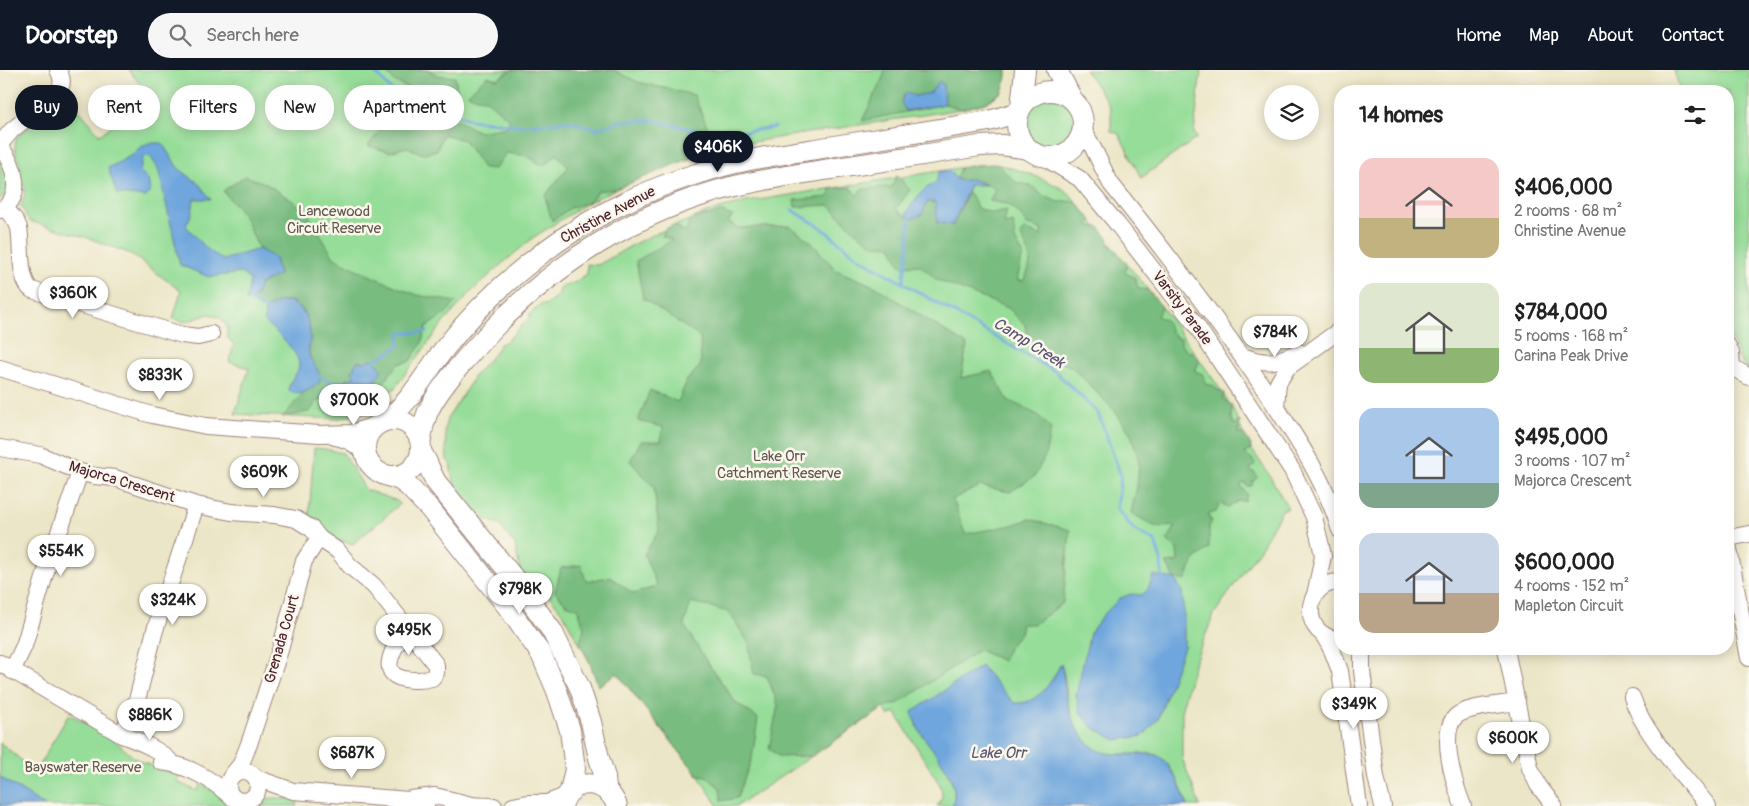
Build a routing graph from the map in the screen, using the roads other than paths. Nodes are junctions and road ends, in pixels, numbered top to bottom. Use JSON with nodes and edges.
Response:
{"nodes":[{"id":1,"x":58,"y":70,"type":"edge"},
{"id":2,"x":1025,"y":70,"type":"edge"},
{"id":3,"x":1057,"y":70,"type":"edge"},
{"id":4,"x":1072,"y":99,"type":"junction"},
{"id":5,"x":1020,"y":109,"type":"junction"},
{"id":6,"x":1083,"y":130,"type":"junction"},
{"id":7,"x":0,"y":145,"type":"edge"},
{"id":8,"x":1035,"y":153,"type":"junction"},
{"id":9,"x":3,"y":209,"type":"edge"},
{"id":10,"x":211,"y":334,"type":"dead end"},
{"id":11,"x":1334,"y":334,"type":"edge"},
{"id":12,"x":1326,"y":340,"type":"junction"},
{"id":13,"x":1242,"y":356,"type":"junction"},
{"id":14,"x":0,"y":368,"type":"edge"},
{"id":15,"x":1734,"y":371,"type":"edge"},
{"id":16,"x":1749,"y":377,"type":"edge"},
{"id":17,"x":1276,"y":407,"type":"junction"},
{"id":18,"x":380,"y":423,"type":"junction"},
{"id":19,"x":320,"y":434,"type":"junction"},
{"id":20,"x":421,"y":446,"type":"junction"},
{"id":21,"x":0,"y":448,"type":"edge"},
{"id":22,"x":366,"y":456,"type":"junction"},
{"id":23,"x":80,"y":472,"type":"junction"},
{"id":24,"x":385,"y":475,"type":"junction"},
{"id":25,"x":196,"y":505,"type":"junction"},
{"id":26,"x":1334,"y":514,"type":"edge"},
{"id":27,"x":1749,"y":534,"type":"edge"},
{"id":28,"x":1734,"y":537,"type":"edge"},
{"id":29,"x":319,"y":538,"type":"junction"},
{"id":30,"x":1734,"y":577,"type":"edge"},
{"id":31,"x":1334,"y":583,"type":"edge"},
{"id":32,"x":1315,"y":595,"type":"junction"},
{"id":33,"x":408,"y":629,"type":"dead end"},
{"id":34,"x":1323,"y":634,"type":"junction"},
{"id":35,"x":1334,"y":638,"type":"edge"},
{"id":36,"x":1362,"y":655,"type":"edge"},
{"id":37,"x":1507,"y":655,"type":"edge"},
{"id":38,"x":1749,"y":658,"type":"edge"},
{"id":39,"x":6,"y":667,"type":"edge"},
{"id":40,"x":1632,"y":697,"type":"dead end"},
{"id":41,"x":1517,"y":702,"type":"junction"},
{"id":42,"x":122,"y":735,"type":"junction"},
{"id":43,"x":249,"y":744,"type":"junction"},
{"id":44,"x":198,"y":774,"type":"junction"},
{"id":45,"x":231,"y":776,"type":"junction"},
{"id":46,"x":256,"y":777,"type":"junction"},
{"id":47,"x":606,"y":789,"type":"junction"},
{"id":48,"x":293,"y":790,"type":"junction"},
{"id":49,"x":231,"y":796,"type":"junction"},
{"id":50,"x":566,"y":798,"type":"edge"},
{"id":51,"x":252,"y":799,"type":"junction"},
{"id":52,"x":409,"y":800,"type":"junction"},
{"id":53,"x":361,"y":801,"type":"edge"},
{"id":54,"x":472,"y":805,"type":"edge"},
{"id":55,"x":426,"y":806,"type":"edge"},
{"id":56,"x":454,"y":806,"type":"edge"},
{"id":57,"x":494,"y":806,"type":"edge"},
{"id":58,"x":513,"y":806,"type":"edge"},
{"id":59,"x":617,"y":806,"type":"edge"},
{"id":60,"x":1359,"y":806,"type":"edge"},
{"id":61,"x":1383,"y":806,"type":"edge"},
{"id":62,"x":1463,"y":806,"type":"edge"},
{"id":63,"x":1554,"y":806,"type":"edge"},
{"id":64,"x":1708,"y":806,"type":"edge"}],
"edges":[{"from":1,"to":7,"type":"street"},
{"from":2,"to":5,"type":"main road"},
{"from":3,"to":4,"type":"main road"},
{"from":4,"to":5,"type":"main road"},
{"from":4,"to":6,"type":"main road"},
{"from":5,"to":8,"type":"main road"},
{"from":5,"to":18,"type":"main road","name":"Christine Avenue"},
{"from":6,"to":8,"type":"main road"},
{"from":6,"to":13,"type":"street","name":"Varsity Parade"},
{"from":7,"to":9,"type":"street"},
{"from":8,"to":20,"type":"main road","name":"Christine Avenue"},
{"from":8,"to":32,"type":"street","name":"Varsity Parade"},
{"from":9,"to":10,"type":"street"},
{"from":11,"to":12,"type":"street"},
{"from":12,"to":13,"type":"street"},
{"from":12,"to":17,"type":"street"},
{"from":13,"to":17,"type":"street","name":"Varsity Parade"},
{"from":14,"to":19,"type":"street"},
{"from":15,"to":16,"type":"street"},
{"from":17,"to":26,"type":"street","name":"Varsity Parade"},
{"from":18,"to":19,"type":"street"},
{"from":18,"to":20,"type":"main road"},
{"from":18,"to":22,"type":"main road"},
{"from":19,"to":22,"type":"street"},
{"from":20,"to":24,"type":"main road"},
{"from":20,"to":47,"type":"main road"},
{"from":21,"to":23,"type":"street","name":"Majorca Crescent"},
{"from":22,"to":24,"type":"main road"},
{"from":23,"to":25,"type":"street","name":"Majorca Crescent"},
{"from":23,"to":39,"type":"street"},
{"from":24,"to":50,"type":"main road"},
{"from":25,"to":29,"type":"street","name":"Majorca Crescent"},
{"from":25,"to":42,"type":"street"},
{"from":27,"to":28,"type":"street"},
{"from":29,"to":33,"type":"street","name":"Majorca Crescent"},
{"from":29,"to":43,"type":"street","name":"Grenada Court"},
{"from":30,"to":38,"type":"street"},
{"from":31,"to":32,"type":"street"},
{"from":32,"to":34,"type":"street","name":"Varsity Parade"},
{"from":34,"to":35,"type":"street"},
{"from":34,"to":60,"type":"street"},
{"from":36,"to":61,"type":"street"},
{"from":37,"to":41,"type":"street"},
{"from":39,"to":42,"type":"street"},
{"from":40,"to":64,"type":"street"},
{"from":41,"to":62,"type":"street"},
{"from":41,"to":63,"type":"street"},
{"from":42,"to":44,"type":"street"},
{"from":43,"to":45,"type":"street","name":"Grenada Court"},
{"from":43,"to":46,"type":"street","name":"Grenada Court"},
{"from":44,"to":45,"type":"street"},
{"from":44,"to":49,"type":"street"},
{"from":45,"to":46,"type":"street"},
{"from":45,"to":49,"type":"street"},
{"from":46,"to":48,"type":"street"},
{"from":46,"to":51,"type":"street"},
{"from":47,"to":50,"type":"main road"},
{"from":47,"to":59,"type":"main road"},
{"from":48,"to":51,"type":"street"},
{"from":48,"to":53,"type":"street"},
{"from":49,"to":51,"type":"street"},
{"from":50,"to":58,"type":"street"},
{"from":52,"to":53,"type":"street"},
{"from":52,"to":54,"type":"street"},
{"from":52,"to":55,"type":"street"},
{"from":54,"to":56,"type":"street"},
{"from":54,"to":57,"type":"street"}]}
